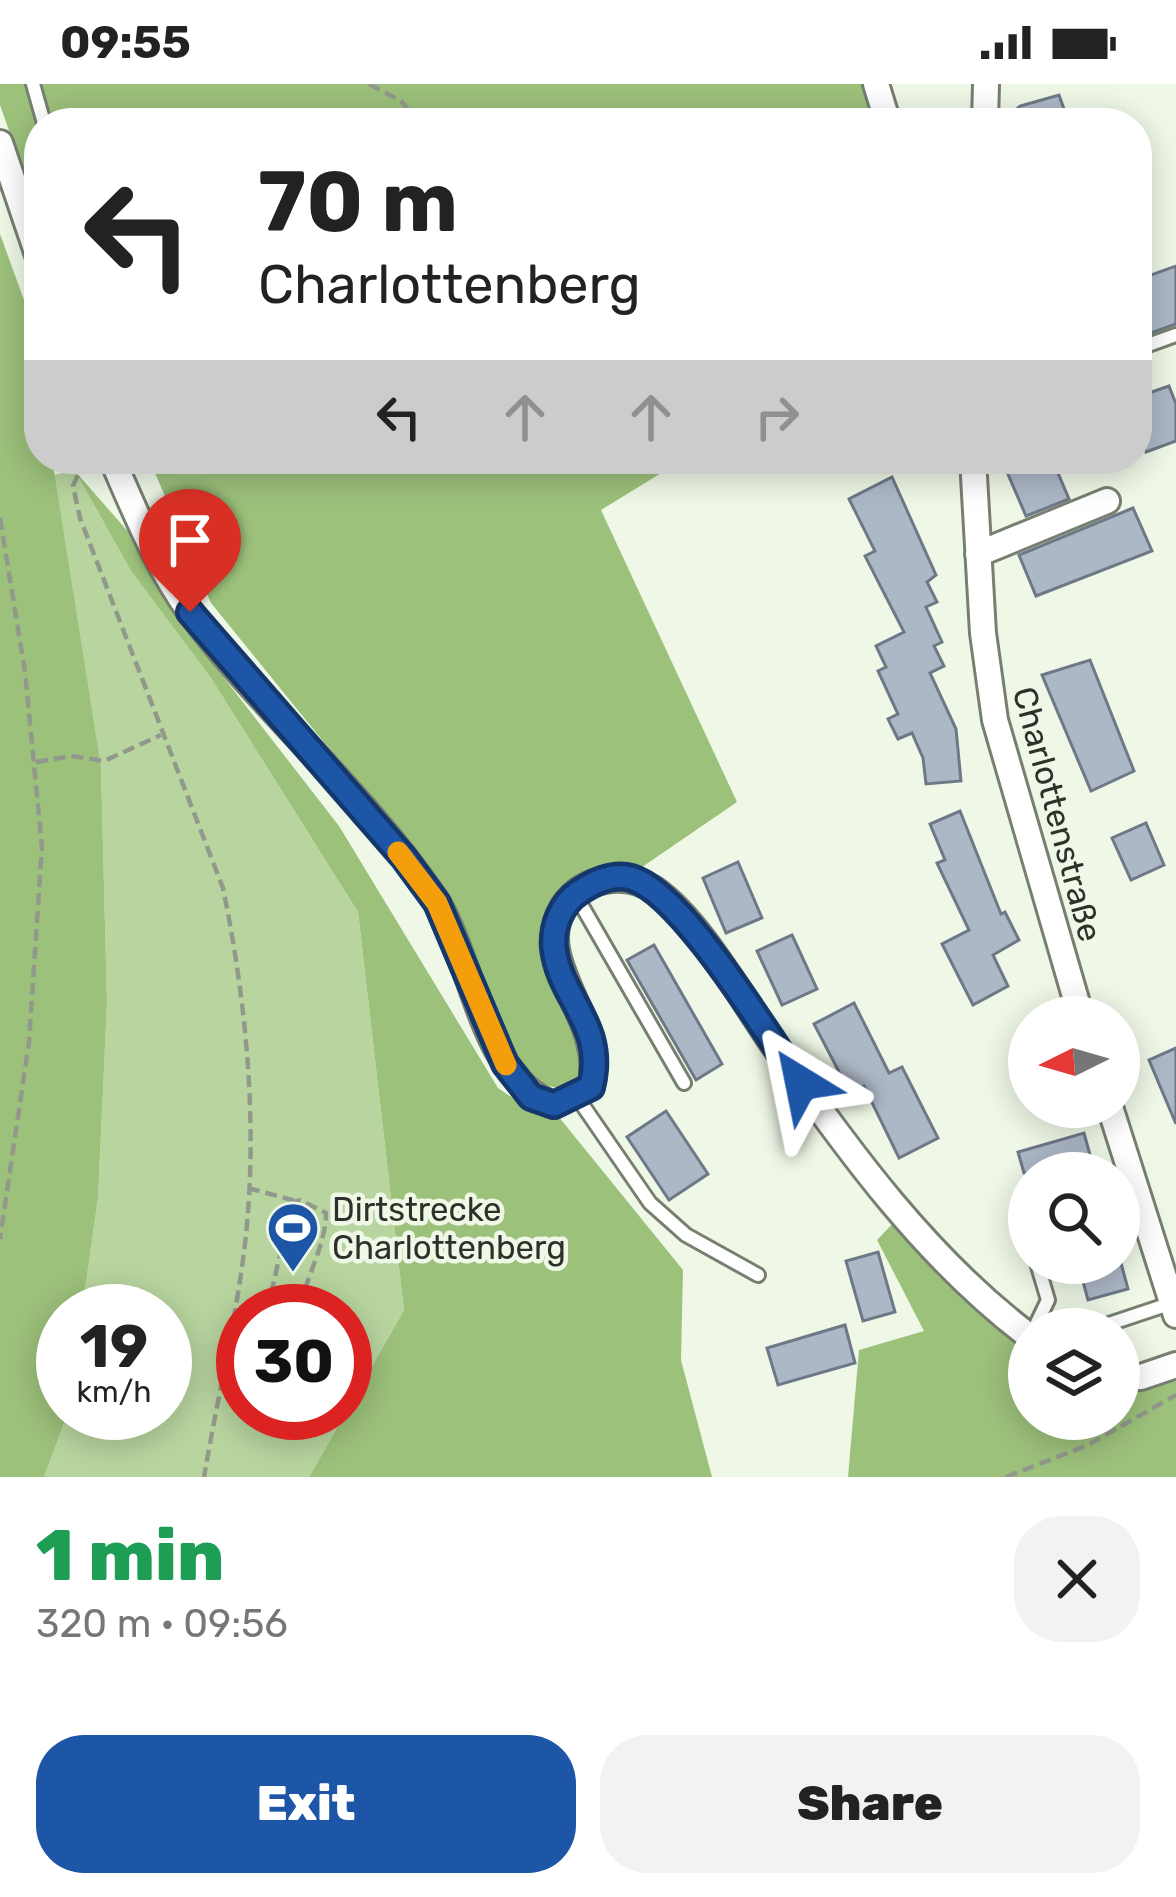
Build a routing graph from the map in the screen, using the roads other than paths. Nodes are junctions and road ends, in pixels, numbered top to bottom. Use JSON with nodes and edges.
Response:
{"nodes":[{"id":1,"x":0,"y":143,"type":"edge"},
{"id":2,"x":24,"y":214,"type":"edge"},
{"id":3,"x":119,"y":474,"type":"edge"},
{"id":4,"x":975,"y":474,"type":"edge"},
{"id":5,"x":1107,"y":501,"type":"dead end"},
{"id":6,"x":978,"y":554,"type":"junction"},
{"id":7,"x":575,"y":894,"type":"junction"},
{"id":8,"x":1075,"y":996,"type":"edge"},
{"id":9,"x":684,"y":1083,"type":"dead end"},
{"id":10,"x":577,"y":1097,"type":"junction"},
{"id":11,"x":1117,"y":1128,"type":"edge"},
{"id":12,"x":758,"y":1275,"type":"dead end"},
{"id":13,"x":1174,"y":1309,"type":"edge"},
{"id":14,"x":1008,"y":1312,"type":"edge"},
{"id":15,"x":1140,"y":1317,"type":"edge"},
{"id":16,"x":1176,"y":1365,"type":"edge"},
{"id":17,"x":1140,"y":1377,"type":"edge"}],
"edges":[{"from":1,"to":2,"type":"street"},
{"from":3,"to":10,"type":"street"},
{"from":4,"to":6,"type":"street","name":"Charlottenstraße"},
{"from":5,"to":6,"type":"street"},
{"from":6,"to":8,"type":"street","name":"Charlottenstraße"},
{"from":7,"to":9,"type":"lane"},
{"from":7,"to":10,"type":"street"},
{"from":7,"to":14,"type":"street"},
{"from":10,"to":12,"type":"lane"},
{"from":11,"to":13,"type":"street"},
{"from":13,"to":15,"type":"lane"},
{"from":16,"to":17,"type":"street"}]}
